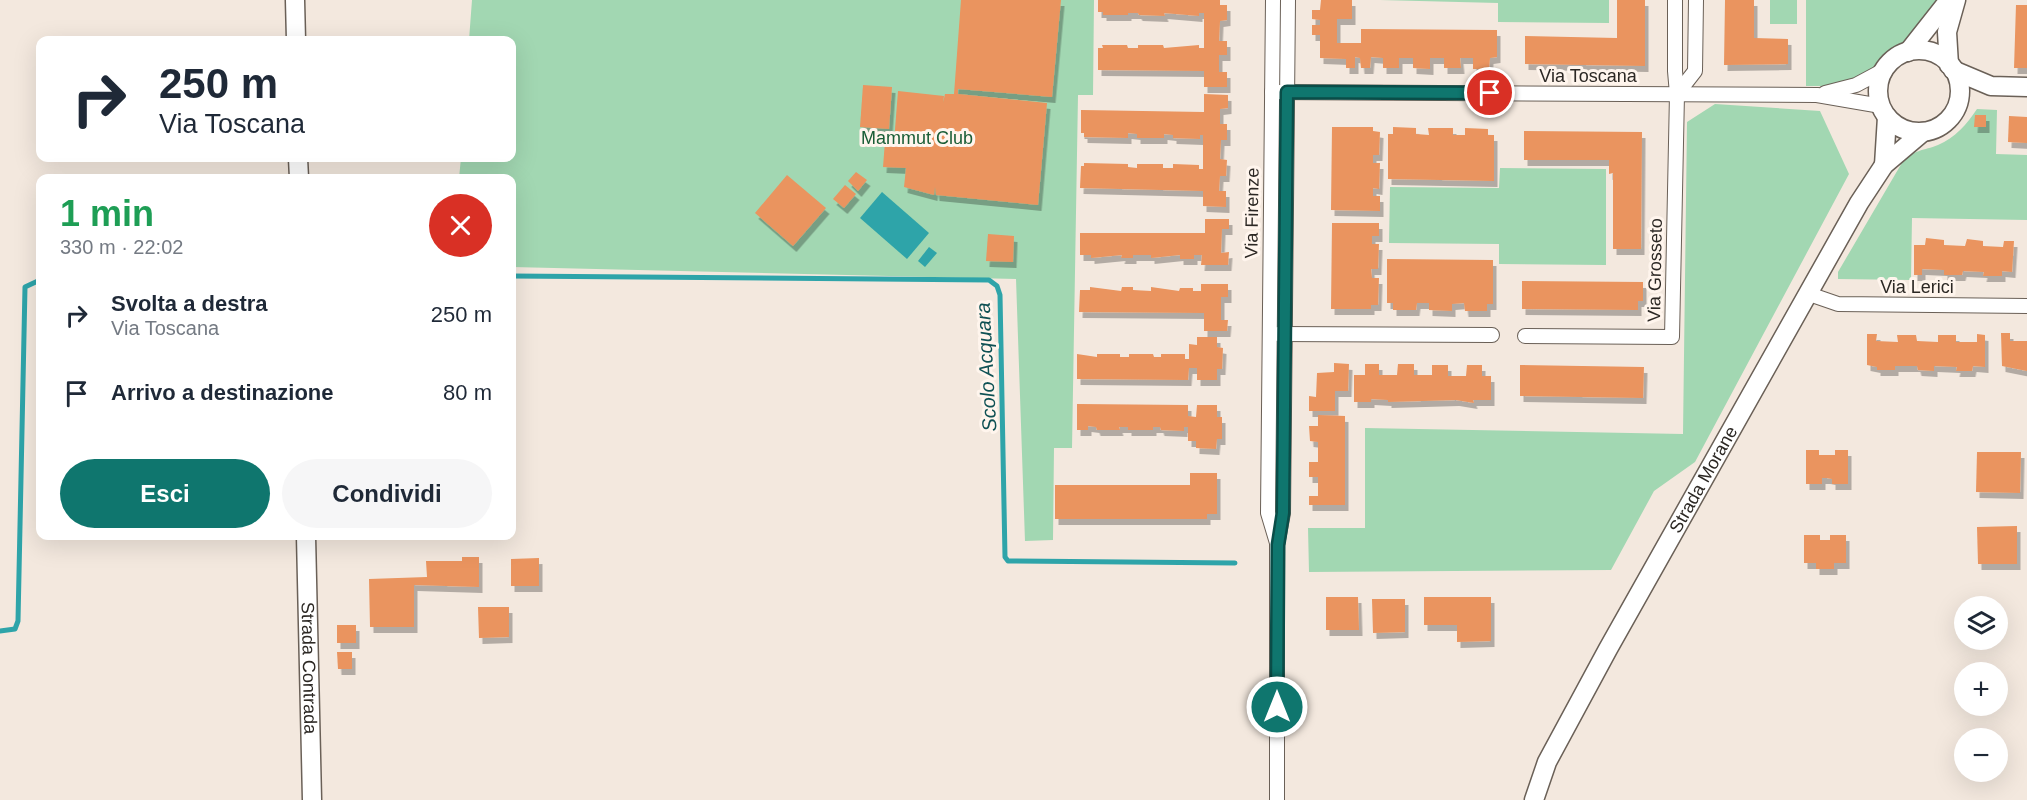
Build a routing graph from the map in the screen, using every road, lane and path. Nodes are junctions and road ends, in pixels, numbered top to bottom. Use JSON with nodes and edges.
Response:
{"nodes":[{"id":1,"x":295,"y":0,"type":"edge"},
{"id":2,"x":1273,"y":0,"type":"edge"},
{"id":3,"x":1288,"y":0,"type":"edge"},
{"id":4,"x":1675,"y":0,"type":"edge"},
{"id":5,"x":1695,"y":0,"type":"edge"},
{"id":6,"x":1949,"y":0,"type":"edge"},
{"id":7,"x":1956,"y":0,"type":"edge"},
{"id":8,"x":296,"y":36,"type":"edge"},
{"id":9,"x":1908,"y":52,"type":"junction"},
{"id":10,"x":1951,"y":67,"type":"junction"},
{"id":11,"x":1884,"y":70,"type":"junction"},
{"id":12,"x":1991,"y":86,"type":"junction"},
{"id":13,"x":2027,"y":87,"type":"edge"},
{"id":14,"x":1272,"y":92,"type":"junction"},
{"id":15,"x":1287,"y":92,"type":"junction"},
{"id":16,"x":1677,"y":94,"type":"junction"},
{"id":17,"x":1817,"y":95,"type":"junction"},
{"id":18,"x":1957,"y":105,"type":"junction"},
{"id":19,"x":1884,"y":112,"type":"junction"},
{"id":20,"x":1923,"y":132,"type":"junction"},
{"id":21,"x":1884,"y":165,"type":"junction"},
{"id":22,"x":1809,"y":294,"type":"junction"},
{"id":23,"x":2027,"y":306,"type":"edge"},
{"id":24,"x":1269,"y":334,"type":"junction"},
{"id":25,"x":1285,"y":334,"type":"junction"},
{"id":26,"x":1492,"y":336,"type":"dead end"},
{"id":27,"x":1525,"y":336,"type":"dead end"},
{"id":28,"x":306,"y":540,"type":"edge"},
{"id":29,"x":1278,"y":545,"type":"junction"},
{"id":30,"x":312,"y":800,"type":"edge"},
{"id":31,"x":1277,"y":800,"type":"edge"},
{"id":32,"x":1534,"y":800,"type":"edge"}],
"edges":[{"from":1,"to":8,"type":"street"},
{"from":2,"to":14,"type":"street","name":"Via Firenze"},
{"from":3,"to":15,"type":"street","name":"Via Firenze"},
{"from":4,"to":16,"type":"street"},
{"from":5,"to":16,"type":"street"},
{"from":6,"to":9,"type":"street"},
{"from":7,"to":10,"type":"street"},
{"from":9,"to":10,"type":"street"},
{"from":9,"to":11,"type":"street"},
{"from":10,"to":12,"type":"street"},
{"from":10,"to":18,"type":"street"},
{"from":11,"to":17,"type":"street","name":"Via Toscana"},
{"from":11,"to":19,"type":"street"},
{"from":12,"to":13,"type":"street"},
{"from":12,"to":18,"type":"street"},
{"from":14,"to":15,"type":"street"},
{"from":14,"to":24,"type":"street","name":"Via Firenze"},
{"from":15,"to":16,"type":"street","name":"Via Toscana"},
{"from":15,"to":25,"type":"street","name":"Via Firenze"},
{"from":16,"to":17,"type":"street","name":"Via Toscana"},
{"from":16,"to":27,"type":"street","name":"Via Grosseto"},
{"from":17,"to":19,"type":"street","name":"Via Toscana"},
{"from":18,"to":20,"type":"street"},
{"from":19,"to":20,"type":"street"},
{"from":19,"to":21,"type":"street","name":"Strada Morane"},
{"from":20,"to":21,"type":"street","name":"Strada Morane"},
{"from":21,"to":22,"type":"street","name":"Strada Morane"},
{"from":22,"to":23,"type":"street","name":"Via Lerici"},
{"from":22,"to":32,"type":"street","name":"Strada Morane"},
{"from":24,"to":25,"type":"street"},
{"from":24,"to":29,"type":"street","name":"Via Firenze"},
{"from":25,"to":26,"type":"street"},
{"from":25,"to":29,"type":"street","name":"Via Firenze"},
{"from":28,"to":30,"type":"street","name":"Strada Contrada"},
{"from":29,"to":31,"type":"street","name":"Via Firenze"}]}
